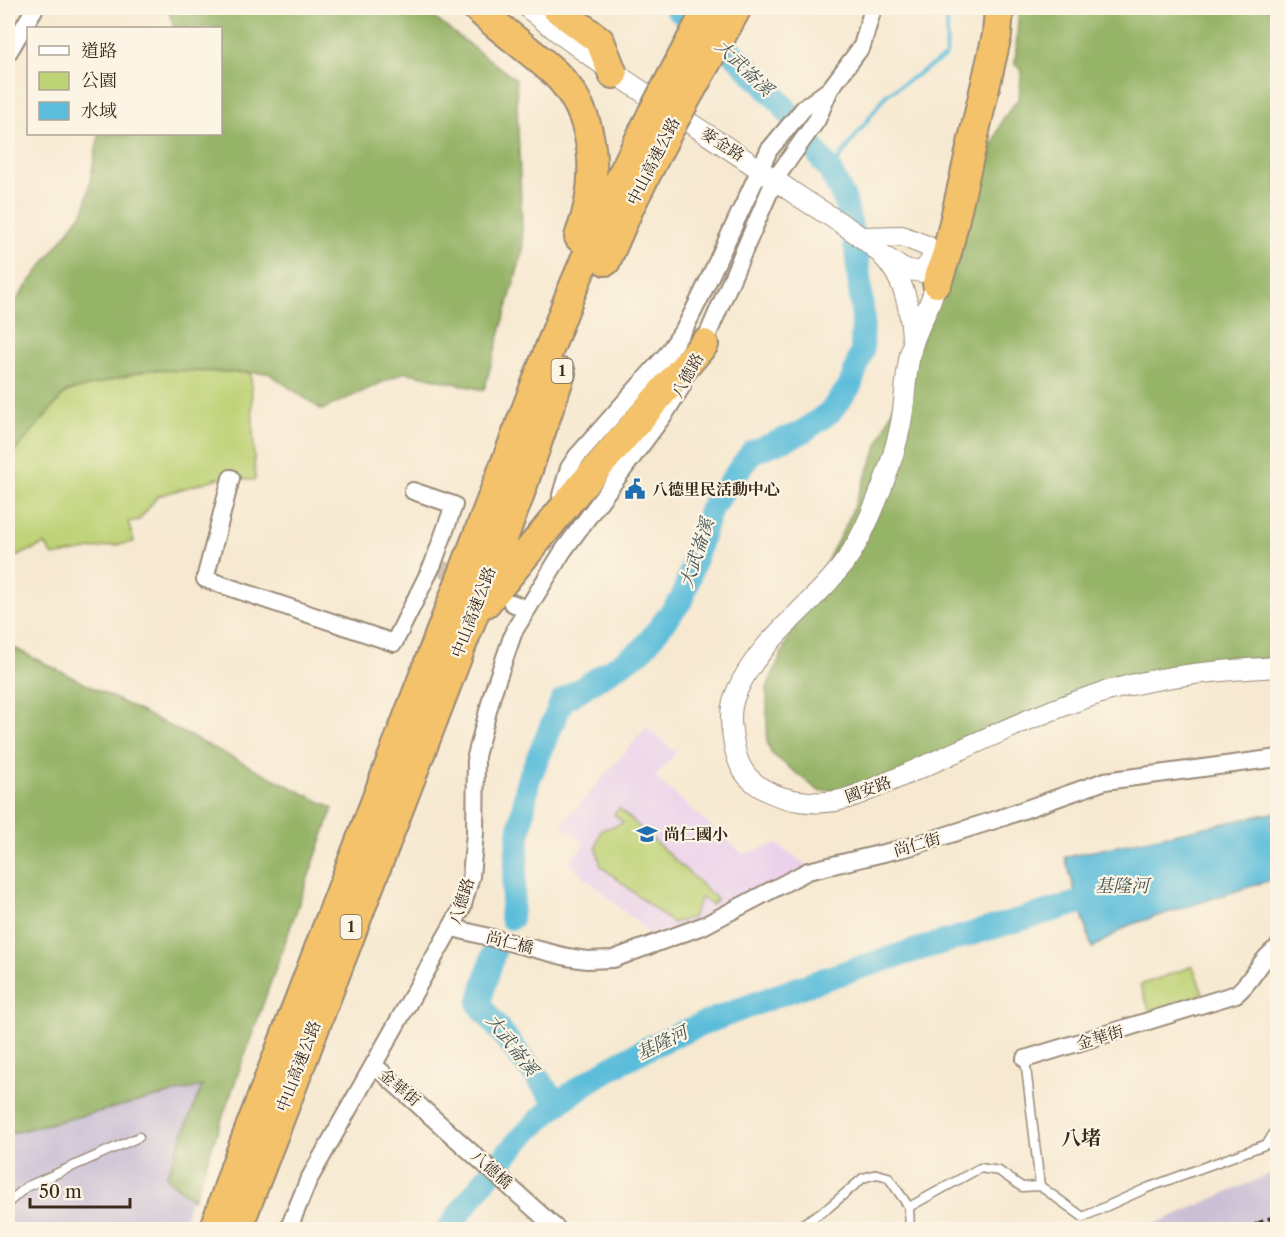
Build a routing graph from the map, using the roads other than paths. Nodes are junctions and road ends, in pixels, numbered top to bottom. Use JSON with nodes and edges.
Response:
{"nodes":[{"id":1,"x":35,"y":8,"type":"edge"},
{"id":2,"x":477,"y":8,"type":"edge"},
{"id":3,"x":528,"y":8,"type":"edge"},
{"id":4,"x":556,"y":8,"type":"edge"},
{"id":5,"x":693,"y":8,"type":"edge"},
{"id":6,"x":708,"y":8,"type":"edge"},
{"id":7,"x":736,"y":8,"type":"edge"},
{"id":8,"x":873,"y":8,"type":"edge"},
{"id":9,"x":999,"y":8,"type":"edge"},
{"id":10,"x":8,"y":53,"type":"edge"},
{"id":11,"x":613,"y":74,"type":"junction"},
{"id":12,"x":830,"y":89,"type":"junction"},
{"id":13,"x":656,"y":114,"type":"junction"},
{"id":14,"x":764,"y":158,"type":"junction"},
{"id":15,"x":783,"y":177,"type":"junction"},
{"id":16,"x":861,"y":237,"type":"junction"},
{"id":17,"x":882,"y":255,"type":"junction"},
{"id":18,"x":935,"y":265,"type":"junction"},
{"id":19,"x":704,"y":344,"type":"junction"},
{"id":20,"x":912,"y":345,"type":"junction"},
{"id":21,"x":231,"y":478,"type":"dead end"},
{"id":22,"x":413,"y":491,"type":"dead end"},
{"id":23,"x":497,"y":491,"type":"junction"},
{"id":24,"x":561,"y":495,"type":"dead end"},
{"id":25,"x":563,"y":530,"type":"dead end"},
{"id":26,"x":563,"y":551,"type":"junction"},
{"id":27,"x":467,"y":625,"type":"junction"},
{"id":28,"x":1278,"y":667,"type":"edge"},
{"id":29,"x":1278,"y":758,"type":"edge"},
{"id":30,"x":453,"y":928,"type":"junction"},
{"id":31,"x":1278,"y":947,"type":"edge"},
{"id":32,"x":567,"y":957,"type":"joint"},
{"id":33,"x":1026,"y":1059,"type":"joint"},
{"id":34,"x":375,"y":1066,"type":"junction"},
{"id":35,"x":425,"y":1108,"type":"joint"},
{"id":36,"x":1278,"y":1126,"type":"edge"},
{"id":37,"x":139,"y":1137,"type":"dead end"},
{"id":38,"x":1040,"y":1186,"type":"junction"},
{"id":39,"x":8,"y":1203,"type":"edge"},
{"id":40,"x":909,"y":1207,"type":"junction"},
{"id":41,"x":8,"y":1225,"type":"edge"},
{"id":42,"x":9,"y":1230,"type":"edge"},
{"id":43,"x":214,"y":1230,"type":"edge"},
{"id":44,"x":237,"y":1230,"type":"edge"},
{"id":45,"x":288,"y":1230,"type":"edge"},
{"id":46,"x":558,"y":1230,"type":"edge"},
{"id":47,"x":793,"y":1230,"type":"edge"},
{"id":48,"x":910,"y":1230,"type":"edge"}],
"edges":[{"from":1,"to":10,"type":"street"},
{"from":2,"to":23,"type":"highway"},
{"from":3,"to":11,"type":"street","name":"麥金路"},
{"from":4,"to":11,"type":"highway"},
{"from":5,"to":13,"type":"highway"},
{"from":6,"to":13,"type":"highway","name":"中山高速公路","number":"1","bridge":true},
{"from":7,"to":13,"type":"highway","name":"中山高速公路","number":"1","bridge":true},
{"from":8,"to":12,"type":"street"},
{"from":9,"to":18,"type":"highway"},
{"from":11,"to":14,"type":"street","name":"麥金路"},
{"from":12,"to":14,"type":"street","name":"八德路"},
{"from":12,"to":15,"type":"street","name":"八德路"},
{"from":13,"to":23,"type":"highway","name":"中山高速公路","number":"1"},
{"from":13,"to":27,"type":"highway","name":"中山高速公路","number":"1"},
{"from":14,"to":15,"type":"street","name":"麥金路"},
{"from":14,"to":24,"type":"street","name":"八德路"},
{"from":15,"to":16,"type":"street","name":"麥金路"},
{"from":15,"to":19,"type":"street","name":"八德路"},
{"from":16,"to":17,"type":"street","name":"麥金路"},
{"from":16,"to":18,"type":"street"},
{"from":17,"to":18,"type":"street"},
{"from":17,"to":20,"type":"street","name":"麥金路"},
{"from":18,"to":20,"type":"street","name":"國安路"},
{"from":19,"to":26,"type":"street","name":"八德路"},
{"from":19,"to":27,"type":"highway"},
{"from":20,"to":28,"type":"street","name":"國安路"},
{"from":21,"to":22,"type":"street"},
{"from":23,"to":43,"type":"highway","name":"中山高速公路","number":"1"},
{"from":25,"to":26,"type":"street"},
{"from":26,"to":30,"type":"street","name":"八德路"},
{"from":27,"to":44,"type":"highway","name":"中山高速公路","number":"1"},
{"from":29,"to":32,"type":"street","name":"尚仁街"},
{"from":30,"to":32,"type":"street","name":"尚仁橋"},
{"from":30,"to":34,"type":"street","name":"八德路"},
{"from":31,"to":33,"type":"street","name":"金華街"},
{"from":33,"to":38,"type":"lane","name":"金華街"},
{"from":34,"to":35,"type":"street","name":"金華街"},
{"from":34,"to":45,"type":"street","name":"八德路"},
{"from":35,"to":46,"type":"street","name":"八德橋"},
{"from":36,"to":38,"type":"lane"},
{"from":37,"to":39,"type":"lane"},
{"from":38,"to":40,"type":"lane"},
{"from":40,"to":47,"type":"lane"},
{"from":40,"to":48,"type":"lane"},
{"from":41,"to":42,"type":"lane"}]}
